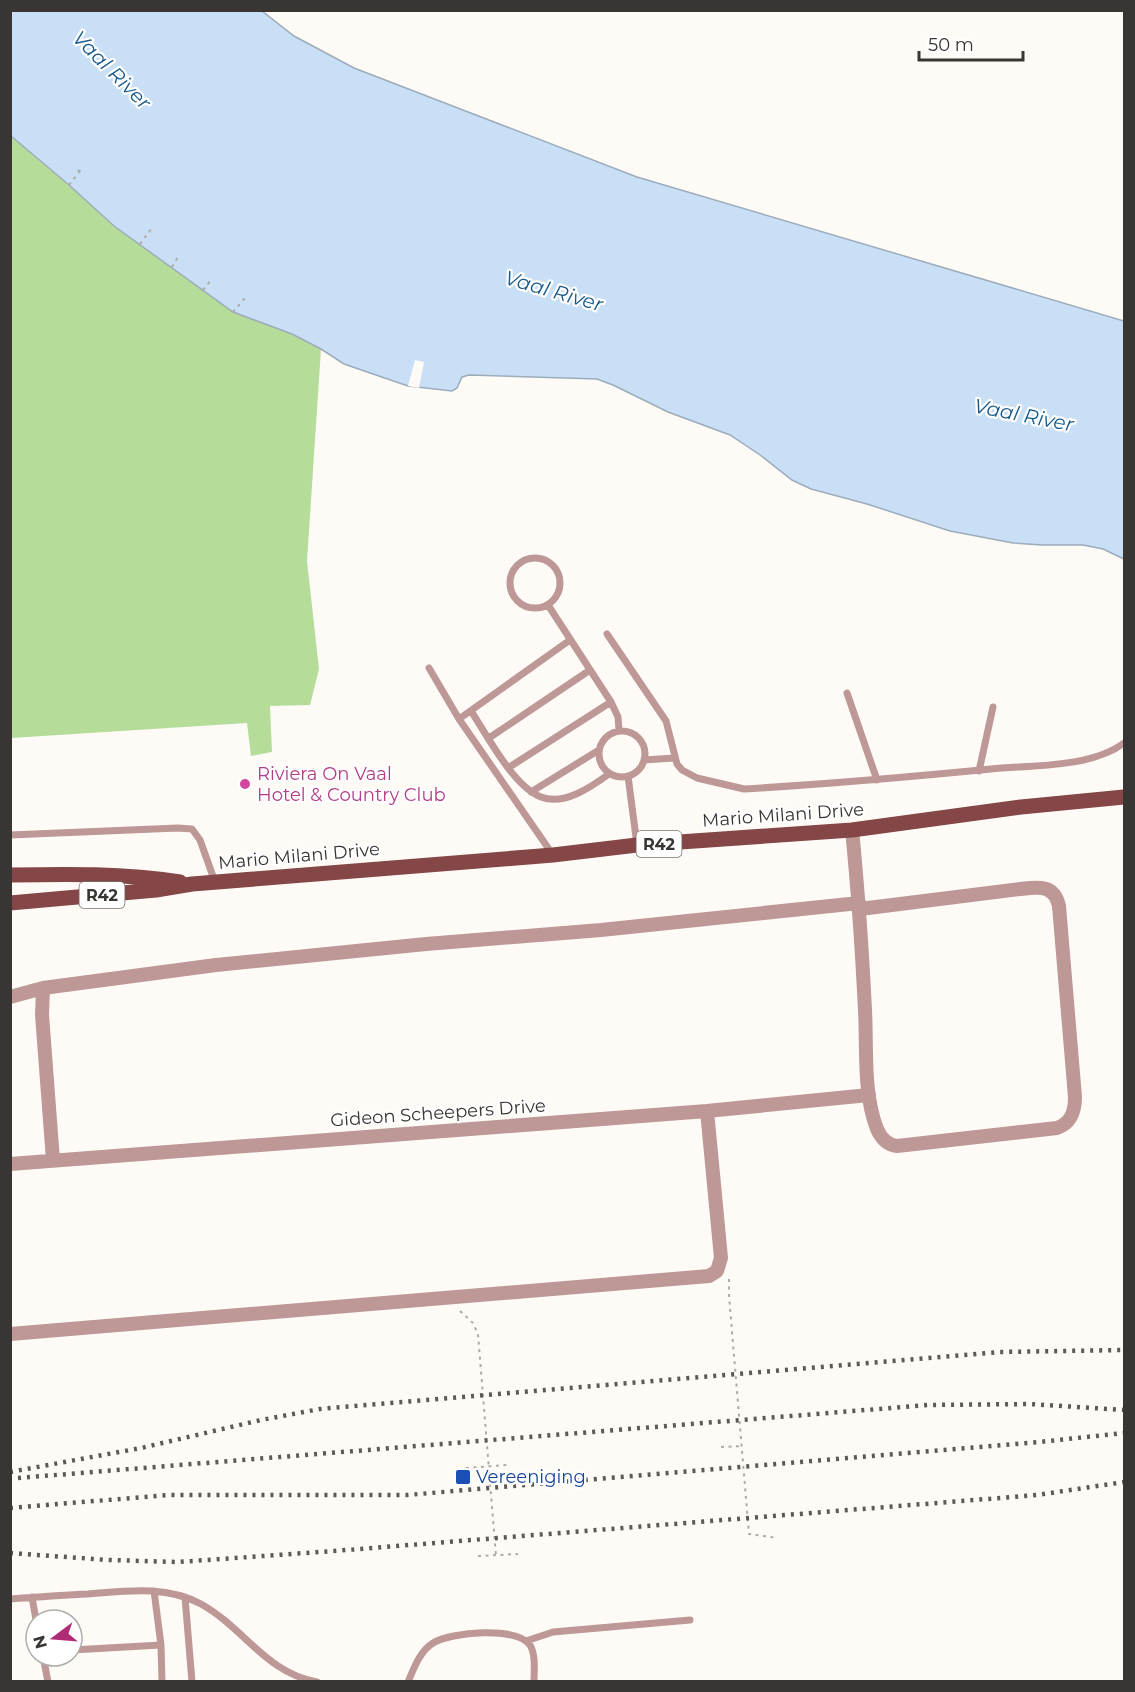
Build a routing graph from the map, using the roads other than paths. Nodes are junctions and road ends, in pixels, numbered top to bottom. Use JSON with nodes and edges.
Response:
{"nodes":[{"id":1,"x":548,"y":605,"type":"junction"},
{"id":2,"x":607,"y":634,"type":"dead end"},
{"id":3,"x":570,"y":640,"type":"junction"},
{"id":4,"x":429,"y":668,"type":"dead end"},
{"id":5,"x":590,"y":670,"type":"junction"},
{"id":6,"x":847,"y":693,"type":"dead end"},
{"id":7,"x":611,"y":702,"type":"junction"},
{"id":8,"x":993,"y":707,"type":"dead end"},
{"id":9,"x":471,"y":711,"type":"junction"},
{"id":10,"x":459,"y":718,"type":"junction"},
{"id":11,"x":619,"y":730,"type":"junction"},
{"id":12,"x":489,"y":738,"type":"junction"},
{"id":13,"x":1125,"y":743,"type":"edge"},
{"id":14,"x":599,"y":750,"type":"junction"},
{"id":15,"x":674,"y":758,"type":"junction"},
{"id":16,"x":645,"y":760,"type":"junction"},
{"id":17,"x":507,"y":768,"type":"junction"},
{"id":18,"x":979,"y":771,"type":"junction"},
{"id":19,"x":609,"y":774,"type":"junction"},
{"id":20,"x":628,"y":776,"type":"junction"},
{"id":21,"x":877,"y":780,"type":"junction"},
{"id":22,"x":531,"y":792,"type":"junction"},
{"id":23,"x":1125,"y":797,"type":"edge"},
{"id":24,"x":852,"y":831,"type":"junction"},
{"id":25,"x":10,"y":835,"type":"edge"},
{"id":26,"x":637,"y":845,"type":"junction"},
{"id":27,"x":553,"y":855,"type":"junction"},
{"id":28,"x":10,"y":876,"type":"edge"},
{"id":29,"x":215,"y":882,"type":"junction"},
{"id":30,"x":192,"y":884,"type":"junction"},
{"id":31,"x":10,"y":903,"type":"edge"},
{"id":32,"x":860,"y":906,"type":"junction"},
{"id":33,"x":43,"y":988,"type":"junction"},
{"id":34,"x":10,"y":997,"type":"edge"},
{"id":35,"x":869,"y":1095,"type":"junction"},
{"id":36,"x":707,"y":1111,"type":"junction"},
{"id":37,"x":53,"y":1161,"type":"junction"},
{"id":38,"x":10,"y":1164,"type":"edge"},
{"id":39,"x":10,"y":1334,"type":"edge"},
{"id":40,"x":154,"y":1591,"type":"junction"},
{"id":41,"x":32,"y":1597,"type":"junction"},
{"id":42,"x":185,"y":1597,"type":"junction"},
{"id":43,"x":10,"y":1599,"type":"edge"},
{"id":44,"x":34,"y":1608,"type":"edge"},
{"id":45,"x":690,"y":1620,"type":"dead end"},
{"id":46,"x":526,"y":1641,"type":"junction"},
{"id":47,"x":161,"y":1645,"type":"junction"},
{"id":48,"x":84,"y":1649,"type":"edge"},
{"id":49,"x":533,"y":1681,"type":"edge"},
{"id":50,"x":162,"y":1682,"type":"edge"},
{"id":51,"x":192,"y":1682,"type":"edge"},
{"id":52,"x":317,"y":1682,"type":"edge"},
{"id":53,"x":408,"y":1682,"type":"edge"}],
"edges":[{"from":1,"to":1,"type":"lane"},
{"from":1,"to":3,"type":"lane"},
{"from":2,"to":15,"type":"lane"},
{"from":3,"to":5,"type":"lane"},
{"from":3,"to":9,"type":"lane"},
{"from":4,"to":10,"type":"lane"},
{"from":5,"to":7,"type":"lane"},
{"from":5,"to":12,"type":"lane"},
{"from":6,"to":21,"type":"lane"},
{"from":7,"to":11,"type":"lane"},
{"from":7,"to":17,"type":"lane"},
{"from":8,"to":18,"type":"lane"},
{"from":9,"to":10,"type":"lane"},
{"from":9,"to":12,"type":"lane"},
{"from":10,"to":27,"type":"lane"},
{"from":11,"to":14,"type":"lane"},
{"from":11,"to":16,"type":"lane"},
{"from":12,"to":17,"type":"lane"},
{"from":13,"to":18,"type":"lane"},
{"from":14,"to":19,"type":"lane"},
{"from":14,"to":22,"type":"lane"},
{"from":15,"to":16,"type":"lane"},
{"from":15,"to":21,"type":"lane"},
{"from":16,"to":20,"type":"lane"},
{"from":17,"to":22,"type":"lane"},
{"from":18,"to":21,"type":"lane"},
{"from":19,"to":20,"type":"lane"},
{"from":19,"to":22,"type":"lane"},
{"from":20,"to":26,"type":"lane"},
{"from":23,"to":24,"type":"main road","name":"Mario Milani Drive","number":"R42"},
{"from":24,"to":26,"type":"main road","name":"Mario Milani Drive","number":"R42"},
{"from":24,"to":32,"type":"street"},
{"from":25,"to":29,"type":"lane"},
{"from":26,"to":27,"type":"main road","name":"Mario Milani Drive","number":"R42"},
{"from":27,"to":29,"type":"main road","name":"Mario Milani Drive","number":"R42"},
{"from":28,"to":30,"type":"main road","name":"Mario Milani Drive","number":"R42"},
{"from":29,"to":30,"type":"main road","name":"Mario Milani Drive","number":"R42"},
{"from":30,"to":31,"type":"main road","name":"Mario Milani Drive","number":"R42"},
{"from":32,"to":33,"type":"street"},
{"from":32,"to":35,"type":"street"},
{"from":32,"to":35,"type":"street"},
{"from":33,"to":34,"type":"street"},
{"from":33,"to":37,"type":"street"},
{"from":35,"to":36,"type":"street","name":"Gideon Scheepers Drive"},
{"from":36,"to":37,"type":"street","name":"Gideon Scheepers Drive"},
{"from":36,"to":39,"type":"street"},
{"from":37,"to":38,"type":"street","name":"Gideon Scheepers Drive"},
{"from":40,"to":41,"type":"lane"},
{"from":40,"to":42,"type":"lane"},
{"from":40,"to":47,"type":"lane"},
{"from":41,"to":43,"type":"lane"},
{"from":41,"to":44,"type":"lane"},
{"from":42,"to":51,"type":"lane"},
{"from":42,"to":52,"type":"lane"},
{"from":45,"to":46,"type":"lane"},
{"from":46,"to":49,"type":"lane"},
{"from":46,"to":53,"type":"lane"},
{"from":47,"to":48,"type":"lane"},
{"from":47,"to":50,"type":"lane"}]}
